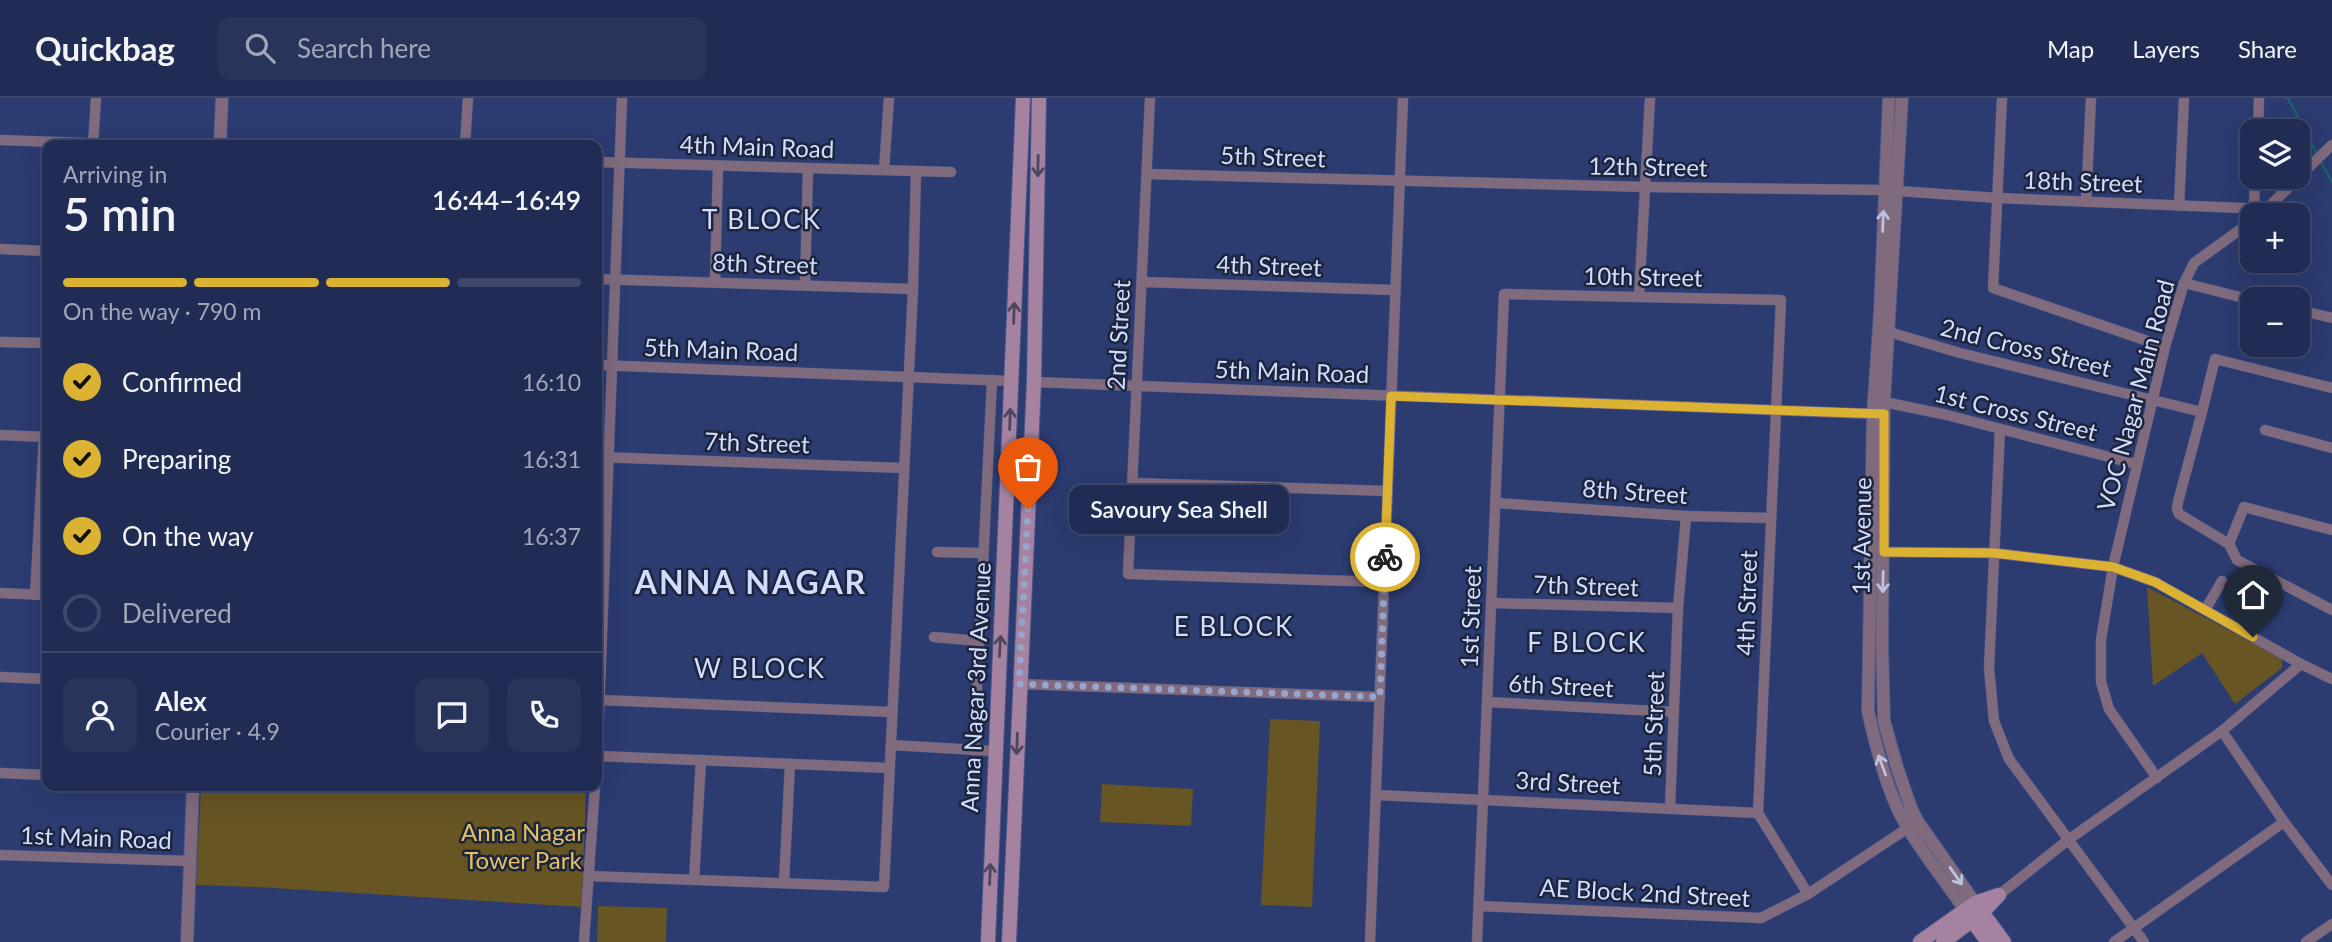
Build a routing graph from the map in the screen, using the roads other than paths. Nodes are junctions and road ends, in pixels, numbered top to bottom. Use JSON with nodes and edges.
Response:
{"nodes":[{"id":1,"x":96,"y":98,"type":"edge"},
{"id":2,"x":222,"y":98,"type":"edge"},
{"id":3,"x":468,"y":98,"type":"edge"},
{"id":4,"x":622,"y":98,"type":"edge"},
{"id":5,"x":889,"y":98,"type":"edge"},
{"id":6,"x":1023,"y":98,"type":"edge"},
{"id":7,"x":1040,"y":98,"type":"edge"},
{"id":8,"x":1150,"y":98,"type":"edge"},
{"id":9,"x":1403,"y":98,"type":"edge"},
{"id":10,"x":1650,"y":98,"type":"edge"},
{"id":11,"x":1889,"y":98,"type":"edge"},
{"id":12,"x":1902,"y":98,"type":"edge"},
{"id":13,"x":2002,"y":98,"type":"edge"},
{"id":14,"x":2091,"y":98,"type":"edge"},
{"id":15,"x":2184,"y":98,"type":"edge"},
{"id":16,"x":2259,"y":98,"type":"edge"},
{"id":17,"x":2258,"y":119,"type":"edge"},
{"id":18,"x":0,"y":140,"type":"edge"},
{"id":19,"x":93,"y":140,"type":"edge"},
{"id":20,"x":220,"y":140,"type":"edge"},
{"id":21,"x":465,"y":140,"type":"edge"},
{"id":22,"x":42,"y":142,"type":"edge"},
{"id":23,"x":2332,"y":145,"type":"edge"},
{"id":24,"x":602,"y":162,"type":"edge"},
{"id":25,"x":619,"y":163,"type":"junction"},
{"id":26,"x":718,"y":166,"type":"junction"},
{"id":27,"x":808,"y":169,"type":"junction"},
{"id":28,"x":884,"y":170,"type":"junction"},
{"id":29,"x":916,"y":171,"type":"junction"},
{"id":30,"x":951,"y":172,"type":"dead end"},
{"id":31,"x":1147,"y":174,"type":"junction"},
{"id":32,"x":1399,"y":180,"type":"junction"},
{"id":33,"x":1646,"y":187,"type":"junction"},
{"id":34,"x":1890,"y":191,"type":"junction"},
{"id":35,"x":1998,"y":198,"type":"junction"},
{"id":36,"x":2086,"y":202,"type":"junction"},
{"id":37,"x":2269,"y":203,"type":"edge"},
{"id":38,"x":2179,"y":206,"type":"junction"},
{"id":39,"x":2240,"y":210,"type":"edge"},
{"id":40,"x":2240,"y":230,"type":"edge"},
{"id":41,"x":0,"y":249,"type":"edge"},
{"id":42,"x":42,"y":251,"type":"edge"},
{"id":43,"x":602,"y":278,"type":"edge"},
{"id":44,"x":616,"y":279,"type":"junction"},
{"id":45,"x":715,"y":282,"type":"junction"},
{"id":46,"x":1142,"y":282,"type":"junction"},
{"id":47,"x":2184,"y":283,"type":"junction"},
{"id":48,"x":805,"y":285,"type":"junction"},
{"id":49,"x":913,"y":289,"type":"junction"},
{"id":50,"x":1395,"y":290,"type":"junction"},
{"id":51,"x":1504,"y":294,"type":"joint"},
{"id":52,"x":1639,"y":297,"type":"junction"},
{"id":53,"x":2240,"y":297,"type":"edge"},
{"id":54,"x":1781,"y":300,"type":"joint"},
{"id":55,"x":2310,"y":313,"type":"edge"},
{"id":56,"x":2332,"y":318,"type":"edge"},
{"id":57,"x":1889,"y":332,"type":"junction"},
{"id":58,"x":0,"y":342,"type":"edge"},
{"id":59,"x":42,"y":343,"type":"edge"},
{"id":60,"x":2165,"y":347,"type":"junction"},
{"id":61,"x":602,"y":365,"type":"edge"},
{"id":62,"x":613,"y":366,"type":"junction"},
{"id":63,"x":908,"y":377,"type":"junction"},
{"id":64,"x":992,"y":380,"type":"junction"},
{"id":65,"x":1011,"y":381,"type":"junction"},
{"id":66,"x":1034,"y":382,"type":"junction"},
{"id":67,"x":1137,"y":386,"type":"junction"},
{"id":68,"x":2332,"y":388,"type":"edge"},
{"id":69,"x":1391,"y":396,"type":"junction"},
{"id":70,"x":1500,"y":400,"type":"junction"},
{"id":71,"x":2153,"y":400,"type":"junction"},
{"id":72,"x":1881,"y":410,"type":"junction"},
{"id":73,"x":1777,"y":411,"type":"junction"},
{"id":74,"x":2202,"y":412,"type":"junction"},
{"id":75,"x":2000,"y":429,"type":"junction"},
{"id":76,"x":2265,"y":430,"type":"dead end"},
{"id":77,"x":0,"y":435,"type":"edge"},
{"id":78,"x":42,"y":437,"type":"edge"},
{"id":79,"x":2332,"y":449,"type":"edge"},
{"id":80,"x":602,"y":457,"type":"edge"},
{"id":81,"x":609,"y":457,"type":"junction"},
{"id":82,"x":2136,"y":464,"type":"junction"},
{"id":83,"x":904,"y":468,"type":"junction"},
{"id":84,"x":1133,"y":483,"type":"junction"},
{"id":85,"x":1388,"y":491,"type":"junction"},
{"id":86,"x":42,"y":500,"type":"edge"},
{"id":87,"x":1496,"y":503,"type":"junction"},
{"id":88,"x":1686,"y":516,"type":"junction"},
{"id":89,"x":1771,"y":518,"type":"junction"},
{"id":90,"x":2332,"y":530,"type":"edge"},
{"id":91,"x":2229,"y":544,"type":"junction"},
{"id":92,"x":937,"y":552,"type":"dead end"},
{"id":93,"x":1884,"y":552,"type":"junction"},
{"id":94,"x":984,"y":553,"type":"junction"},
{"id":95,"x":1994,"y":553,"type":"junction"},
{"id":96,"x":2113,"y":567,"type":"junction"},
{"id":97,"x":2222,"y":581,"type":"dead end"},
{"id":98,"x":1384,"y":582,"type":"junction"},
{"id":99,"x":0,"y":593,"type":"edge"},
{"id":100,"x":36,"y":595,"type":"junction"},
{"id":101,"x":42,"y":595,"type":"edge"},
{"id":102,"x":1492,"y":603,"type":"junction"},
{"id":103,"x":1678,"y":608,"type":"junction"},
{"id":104,"x":2205,"y":610,"type":"junction"},
{"id":105,"x":2332,"y":610,"type":"edge"},
{"id":106,"x":934,"y":638,"type":"dead end"},
{"id":107,"x":979,"y":641,"type":"junction"},
{"id":108,"x":602,"y":646,"type":"edge"},
{"id":109,"x":2301,"y":664,"type":"junction"},
{"id":110,"x":0,"y":677,"type":"edge"},
{"id":111,"x":2332,"y":678,"type":"edge"},
{"id":112,"x":42,"y":679,"type":"edge"},
{"id":113,"x":1019,"y":684,"type":"junction"},
{"id":114,"x":1380,"y":697,"type":"junction"},
{"id":115,"x":602,"y":700,"type":"edge"},
{"id":116,"x":1488,"y":702,"type":"junction"},
{"id":117,"x":891,"y":712,"type":"junction"},
{"id":118,"x":1674,"y":712,"type":"junction"},
{"id":119,"x":2222,"y":731,"type":"junction"},
{"id":120,"x":891,"y":745,"type":"junction"},
{"id":121,"x":974,"y":750,"type":"junction"},
{"id":122,"x":994,"y":751,"type":"junction"},
{"id":123,"x":602,"y":756,"type":"edge"},
{"id":124,"x":701,"y":760,"type":"junction"},
{"id":125,"x":790,"y":764,"type":"junction"},
{"id":126,"x":889,"y":768,"type":"junction"},
{"id":127,"x":0,"y":773,"type":"edge"},
{"id":128,"x":42,"y":775,"type":"edge"},
{"id":129,"x":2157,"y":778,"type":"junction"},
{"id":130,"x":193,"y":791,"type":"edge"},
{"id":131,"x":595,"y":791,"type":"edge"},
{"id":132,"x":1376,"y":795,"type":"junction"},
{"id":133,"x":1484,"y":800,"type":"junction"},
{"id":134,"x":1670,"y":808,"type":"junction"},
{"id":135,"x":1758,"y":813,"type":"junction"},
{"id":136,"x":2284,"y":821,"type":"junction"},
{"id":137,"x":1913,"y":825,"type":"junction"},
{"id":138,"x":2068,"y":840,"type":"junction"},
{"id":139,"x":0,"y":855,"type":"edge"},
{"id":140,"x":190,"y":861,"type":"junction"},
{"id":141,"x":588,"y":876,"type":"junction"},
{"id":142,"x":694,"y":880,"type":"junction"},
{"id":143,"x":784,"y":883,"type":"junction"},
{"id":144,"x":2332,"y":885,"type":"edge"},
{"id":145,"x":1808,"y":894,"type":"junction"},
{"id":146,"x":1998,"y":895,"type":"joint"},
{"id":147,"x":1479,"y":906,"type":"junction"},
{"id":148,"x":1974,"y":912,"type":"junction"},
{"id":149,"x":2332,"y":923,"type":"edge"},
{"id":150,"x":2134,"y":929,"type":"junction"},
{"id":151,"x":187,"y":942,"type":"edge"},
{"id":152,"x":584,"y":942,"type":"edge"},
{"id":153,"x":988,"y":942,"type":"edge"},
{"id":154,"x":1009,"y":942,"type":"edge"},
{"id":155,"x":1370,"y":942,"type":"edge"},
{"id":156,"x":1477,"y":942,"type":"edge"},
{"id":157,"x":1920,"y":942,"type":"edge"},
{"id":158,"x":1943,"y":942,"type":"edge"},
{"id":159,"x":1988,"y":942,"type":"edge"},
{"id":160,"x":2004,"y":942,"type":"edge"},
{"id":161,"x":2114,"y":942,"type":"edge"},
{"id":162,"x":2144,"y":942,"type":"edge"},
{"id":163,"x":2306,"y":942,"type":"edge"}],
"edges":[{"from":1,"to":19,"type":"street"},
{"from":2,"to":20,"type":"street"},
{"from":3,"to":21,"type":"street"},
{"from":4,"to":25,"type":"street"},
{"from":5,"to":28,"type":"street"},
{"from":65,"to":6,"type":"main road","name":"Anna Nagar 3rd Avenue","one_way":true},
{"from":7,"to":66,"type":"main road","name":"Anna Nagar 3rd Avenue","one_way":true},
{"from":8,"to":31,"type":"street","name":"2nd Street"},
{"from":9,"to":32,"type":"street"},
{"from":10,"to":33,"type":"street"},
{"from":11,"to":34,"type":"street","name":"1st Avenue"},
{"from":12,"to":34,"type":"street","name":"1st Avenue"},
{"from":13,"to":35,"type":"street"},
{"from":14,"to":36,"type":"street"},
{"from":15,"to":38,"type":"street"},
{"from":16,"to":17,"type":"street"},
{"from":18,"to":22,"type":"street"},
{"from":23,"to":37,"type":"street"},
{"from":24,"to":25,"type":"street","name":"4th Main Road"},
{"from":25,"to":26,"type":"street","name":"4th Main Road"},
{"from":25,"to":44,"type":"street"},
{"from":26,"to":27,"type":"street","name":"4th Main Road"},
{"from":26,"to":45,"type":"street"},
{"from":27,"to":28,"type":"street","name":"4th Main Road"},
{"from":27,"to":48,"type":"street"},
{"from":28,"to":29,"type":"street","name":"4th Main Road"},
{"from":29,"to":30,"type":"street","name":"4th Main Road"},
{"from":29,"to":49,"type":"street"},
{"from":31,"to":32,"type":"street","name":"5th Street"},
{"from":31,"to":46,"type":"street","name":"2nd Street"},
{"from":32,"to":33,"type":"street","name":"12th Street"},
{"from":32,"to":50,"type":"street"},
{"from":33,"to":34,"type":"street","name":"12th Street"},
{"from":33,"to":52,"type":"street"},
{"from":34,"to":35,"type":"street","name":"18th Street"},
{"from":34,"to":57,"type":"street","name":"1st Avenue"},
{"from":72,"to":34,"type":"street","name":"1st Avenue","one_way":true},
{"from":35,"to":36,"type":"street","name":"18th Street"},
{"from":35,"to":60,"type":"street"},
{"from":36,"to":38,"type":"street","name":"18th Street"},
{"from":38,"to":39,"type":"street","name":"18th Street"},
{"from":40,"to":47,"type":"street","name":"VOC Nagar Main Road"},
{"from":41,"to":42,"type":"street"},
{"from":43,"to":44,"type":"street"},
{"from":44,"to":45,"type":"street","name":"8th Street"},
{"from":44,"to":62,"type":"street"},
{"from":45,"to":48,"type":"street","name":"8th Street"},
{"from":46,"to":50,"type":"street","name":"4th Street"},
{"from":46,"to":67,"type":"street","name":"2nd Street"},
{"from":47,"to":53,"type":"street"},
{"from":47,"to":60,"type":"street","name":"VOC Nagar Main Road"},
{"from":48,"to":49,"type":"street","name":"8th Street"},
{"from":49,"to":63,"type":"street"},
{"from":50,"to":69,"type":"street"},
{"from":51,"to":52,"type":"street","name":"10th Street"},
{"from":51,"to":70,"type":"street","name":"1st Street"},
{"from":52,"to":54,"type":"street","name":"10th Street"},
{"from":54,"to":73,"type":"street","name":"4th Street"},
{"from":55,"to":56,"type":"street"},
{"from":57,"to":71,"type":"street","name":"2nd Cross Street"},
{"from":57,"to":72,"type":"street","name":"1st Avenue"},
{"from":58,"to":59,"type":"street"},
{"from":60,"to":71,"type":"street","name":"VOC Nagar Main Road"},
{"from":61,"to":62,"type":"street","name":"5th Main Road"},
{"from":62,"to":63,"type":"street","name":"5th Main Road"},
{"from":62,"to":81,"type":"street"},
{"from":63,"to":64,"type":"street","name":"5th Main Road"},
{"from":63,"to":83,"type":"street"},
{"from":64,"to":65,"type":"street","name":"5th Main Road"},
{"from":64,"to":94,"type":"street"},
{"from":122,"to":65,"type":"main road","name":"Anna Nagar 3rd Avenue","one_way":true},
{"from":66,"to":67,"type":"street","name":"5th Main Road"},
{"from":66,"to":113,"type":"main road","name":"Anna Nagar 3rd Avenue"},
{"from":67,"to":69,"type":"street","name":"5th Main Road"},
{"from":67,"to":84,"type":"street","name":"2nd Street"},
{"from":68,"to":74,"type":"street"},
{"from":69,"to":70,"type":"street","name":"5th Main Road"},
{"from":69,"to":85,"type":"street"},
{"from":70,"to":73,"type":"street","name":"5th Main Road"},
{"from":70,"to":87,"type":"street","name":"1st Street"},
{"from":71,"to":74,"type":"street","name":"2nd Cross Street"},
{"from":71,"to":82,"type":"street","name":"VOC Nagar Main Road"},
{"from":72,"to":73,"type":"street","name":"5th Main Road"},
{"from":72,"to":75,"type":"street","name":"1st Cross Street"},
{"from":72,"to":93,"type":"street","name":"1st Avenue"},
{"from":137,"to":72,"type":"street","name":"1st Avenue","one_way":true},
{"from":73,"to":89,"type":"street","name":"4th Street"},
{"from":74,"to":91,"type":"street"},
{"from":75,"to":82,"type":"street","name":"1st Cross Street"},
{"from":75,"to":95,"type":"street"},
{"from":76,"to":79,"type":"street"},
{"from":77,"to":78,"type":"street"},
{"from":80,"to":81,"type":"street","name":"7th Street"},
{"from":81,"to":83,"type":"street","name":"7th Street"},
{"from":81,"to":108,"type":"street"},
{"from":82,"to":96,"type":"street","name":"VOC Nagar Main Road"},
{"from":83,"to":117,"type":"street"},
{"from":84,"to":85,"type":"street"},
{"from":84,"to":98,"type":"street","name":"2nd Street"},
{"from":85,"to":98,"type":"street"},
{"from":86,"to":100,"type":"street"},
{"from":87,"to":88,"type":"street","name":"8th Street"},
{"from":87,"to":102,"type":"street","name":"1st Street"},
{"from":88,"to":89,"type":"street","name":"8th Street"},
{"from":88,"to":103,"type":"street","name":"5th Street"},
{"from":89,"to":135,"type":"street","name":"4th Street"},
{"from":90,"to":91,"type":"street"},
{"from":91,"to":105,"type":"street"},
{"from":92,"to":94,"type":"street"},
{"from":93,"to":95,"type":"street"},
{"from":93,"to":137,"type":"street","name":"1st Avenue","one_way":true},
{"from":94,"to":107,"type":"street"},
{"from":95,"to":96,"type":"street"},
{"from":95,"to":138,"type":"street"},
{"from":96,"to":104,"type":"street"},
{"from":96,"to":129,"type":"street"},
{"from":97,"to":104,"type":"street"},
{"from":98,"to":114,"type":"street"},
{"from":99,"to":100,"type":"street"},
{"from":100,"to":101,"type":"street"},
{"from":102,"to":103,"type":"street","name":"7th Street"},
{"from":102,"to":116,"type":"street","name":"1st Street"},
{"from":103,"to":118,"type":"street","name":"5th Street"},
{"from":104,"to":109,"type":"street"},
{"from":106,"to":107,"type":"street"},
{"from":107,"to":121,"type":"street"},
{"from":109,"to":111,"type":"street"},
{"from":109,"to":119,"type":"street"},
{"from":110,"to":112,"type":"street"},
{"from":113,"to":114,"type":"street"},
{"from":113,"to":154,"type":"main road","name":"Anna Nagar 3rd Avenue","one_way":true},
{"from":114,"to":132,"type":"street"},
{"from":115,"to":117,"type":"street"},
{"from":116,"to":118,"type":"street","name":"6th Street"},
{"from":116,"to":133,"type":"street","name":"1st Street"},
{"from":117,"to":120,"type":"street"},
{"from":118,"to":134,"type":"street","name":"5th Street"},
{"from":119,"to":129,"type":"street"},
{"from":119,"to":136,"type":"street"},
{"from":120,"to":121,"type":"street"},
{"from":120,"to":126,"type":"street"},
{"from":121,"to":122,"type":"street"},
{"from":153,"to":122,"type":"main road","name":"Anna Nagar 3rd Avenue","one_way":true},
{"from":123,"to":124,"type":"street"},
{"from":124,"to":125,"type":"street"},
{"from":124,"to":142,"type":"street"},
{"from":125,"to":126,"type":"street"},
{"from":125,"to":143,"type":"street"},
{"from":126,"to":143,"type":"street"},
{"from":127,"to":128,"type":"street"},
{"from":129,"to":138,"type":"street"},
{"from":130,"to":140,"type":"street"},
{"from":131,"to":141,"type":"street"},
{"from":132,"to":133,"type":"street","name":"3rd Street"},
{"from":132,"to":155,"type":"street"},
{"from":133,"to":134,"type":"street","name":"3rd Street"},
{"from":133,"to":147,"type":"street","name":"1st Street"},
{"from":134,"to":135,"type":"street","name":"3rd Street"},
{"from":135,"to":145,"type":"street"},
{"from":136,"to":144,"type":"street"},
{"from":136,"to":150,"type":"street"},
{"from":137,"to":145,"type":"street","name":"AE Block 2nd Street"},
{"from":137,"to":148,"type":"street","name":"1st Avenue"},
{"from":138,"to":146,"type":"street"},
{"from":138,"to":150,"type":"street"},
{"from":139,"to":140,"type":"street","name":"1st Main Road"},
{"from":140,"to":151,"type":"street"},
{"from":141,"to":142,"type":"street"},
{"from":141,"to":152,"type":"street"},
{"from":142,"to":143,"type":"street"},
{"from":145,"to":147,"type":"street","name":"AE Block 2nd Street"},
{"from":146,"to":148,"type":"main road"},
{"from":147,"to":156,"type":"street","name":"1st Street"},
{"from":148,"to":157,"type":"main road"},
{"from":148,"to":158,"type":"main road"},
{"from":148,"to":159,"type":"main road","name":"1st Avenue"},
{"from":148,"to":160,"type":"main road","name":"1st Avenue"},
{"from":149,"to":163,"type":"street"},
{"from":150,"to":161,"type":"street"},
{"from":150,"to":162,"type":"street"}]}
